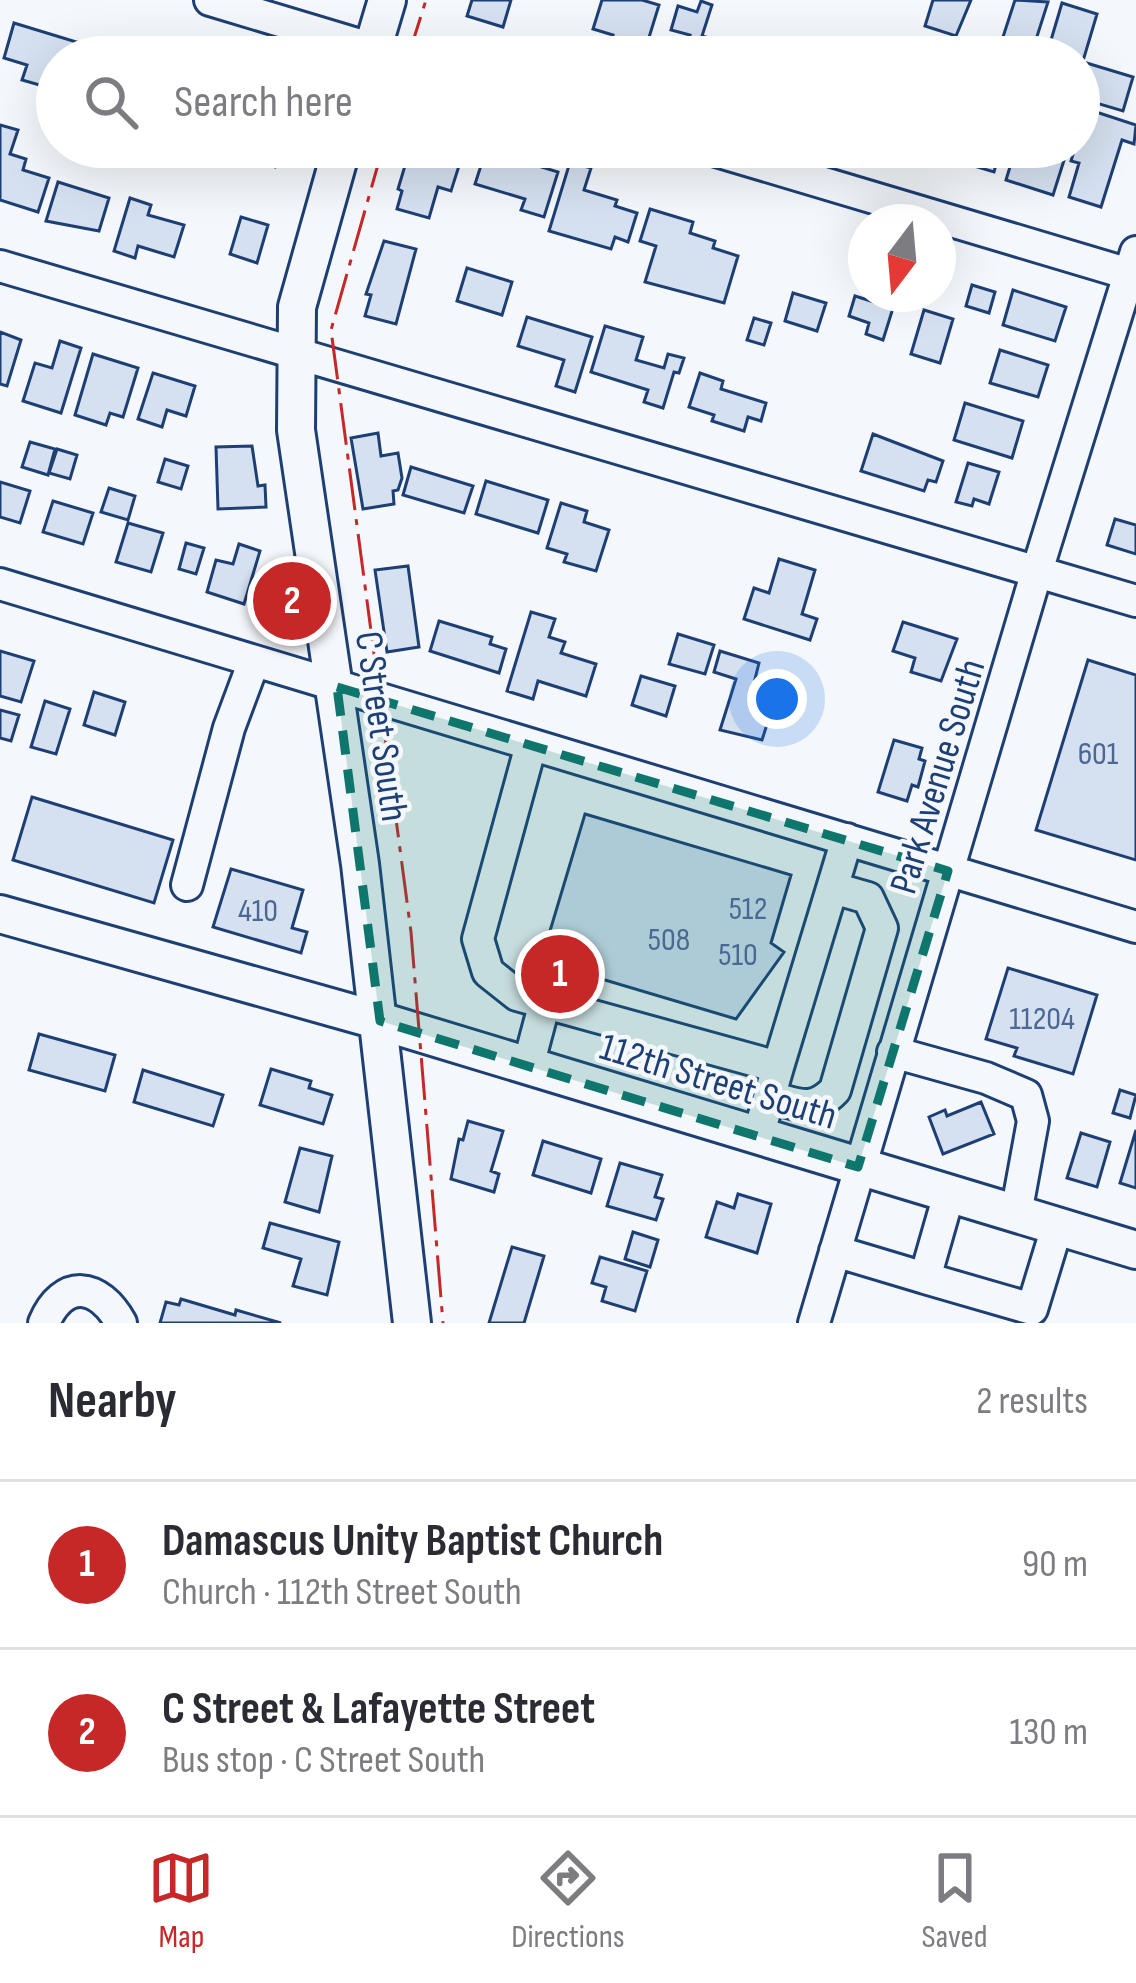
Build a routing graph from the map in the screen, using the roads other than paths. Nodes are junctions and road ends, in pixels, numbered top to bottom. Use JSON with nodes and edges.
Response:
{"nodes":[{"id":1,"x":210,"y":0,"type":"edge"},
{"id":2,"x":387,"y":0,"type":"edge"},
{"id":3,"x":324,"y":36,"type":"edge"},
{"id":4,"x":383,"y":36,"type":"edge"},
{"id":5,"x":336,"y":168,"type":"edge"},
{"id":6,"x":778,"y":168,"type":"edge"},
{"id":7,"x":0,"y":266,"type":"edge"},
{"id":8,"x":1134,"y":267,"type":"edge"},
{"id":9,"x":294,"y":355,"type":"junction"},
{"id":10,"x":1037,"y":572,"type":"junction"},
{"id":11,"x":0,"y":584,"type":"edge"},
{"id":12,"x":1136,"y":601,"type":"edge"},
{"id":13,"x":254,"y":661,"type":"junction"},
{"id":14,"x":337,"y":687,"type":"junction"},
{"id":15,"x":531,"y":745,"type":"junction"},
{"id":16,"x":847,"y":839,"type":"junction"},
{"id":17,"x":948,"y":871,"type":"junction"},
{"id":18,"x":187,"y":885,"type":"dead end"},
{"id":19,"x":833,"y":887,"type":"junction"},
{"id":20,"x":0,"y":914,"type":"edge"},
{"id":21,"x":1136,"y":928,"type":"edge"},
{"id":22,"x":878,"y":944,"type":"junction"},
{"id":23,"x":918,"y":970,"type":"junction"},
{"id":24,"x":545,"y":1002,"type":"junction"},
{"id":25,"x":380,"y":1021,"type":"junction"},
{"id":26,"x":847,"y":1049,"type":"junction"},
{"id":27,"x":891,"y":1057,"type":"junction"},
{"id":28,"x":528,"y":1066,"type":"junction"},
{"id":29,"x":774,"y":1082,"type":"junction"},
{"id":30,"x":758,"y":1136,"type":"junction"},
{"id":31,"x":858,"y":1167,"type":"junction"},
{"id":32,"x":949,"y":1194,"type":"junction"},
{"id":33,"x":1016,"y":1214,"type":"junction"},
{"id":34,"x":1057,"y":1227,"type":"junction"},
{"id":35,"x":1136,"y":1250,"type":"edge"},
{"id":36,"x":835,"y":1251,"type":"junction"},
{"id":37,"x":925,"y":1278,"type":"junction"},
{"id":38,"x":44,"y":1323,"type":"edge"},
{"id":39,"x":121,"y":1323,"type":"edge"},
{"id":40,"x":412,"y":1323,"type":"edge"},
{"id":41,"x":814,"y":1323,"type":"edge"}],
"edges":[{"from":1,"to":3,"type":"street"},
{"from":2,"to":4,"type":"main road"},
{"from":5,"to":9,"type":"main road","name":"C Street South"},
{"from":6,"to":8,"type":"street"},
{"from":7,"to":9,"type":"street"},
{"from":8,"to":10,"type":"street","name":"Park Avenue South"},
{"from":9,"to":10,"type":"street"},
{"from":9,"to":14,"type":"main road","name":"C Street South"},
{"from":10,"to":12,"type":"street"},
{"from":10,"to":17,"type":"street","name":"Park Avenue South"},
{"from":11,"to":13,"type":"street"},
{"from":13,"to":14,"type":"street"},
{"from":13,"to":18,"type":"street"},
{"from":14,"to":15,"type":"street"},
{"from":14,"to":25,"type":"main road","name":"C Street South"},
{"from":15,"to":16,"type":"street"},
{"from":15,"to":24,"type":"street"},
{"from":16,"to":17,"type":"street"},
{"from":16,"to":19,"type":"street"},
{"from":17,"to":21,"type":"street"},
{"from":17,"to":23,"type":"street","name":"Park Avenue South"},
{"from":19,"to":22,"type":"street"},
{"from":19,"to":29,"type":"street"},
{"from":20,"to":25,"type":"main road","name":"112th Street South"},
{"from":22,"to":23,"type":"street"},
{"from":22,"to":26,"type":"street"},
{"from":23,"to":27,"type":"street","name":"Park Avenue South"},
{"from":24,"to":28,"type":"street"},
{"from":24,"to":29,"type":"street"},
{"from":25,"to":28,"type":"main road","name":"112th Street South"},
{"from":25,"to":40,"type":"main road","name":"C Street South"},
{"from":26,"to":27,"type":"street"},
{"from":26,"to":29,"type":"street"},
{"from":27,"to":31,"type":"street","name":"Park Avenue South"},
{"from":27,"to":33,"type":"street"},
{"from":28,"to":30,"type":"main road","name":"112th Street South"},
{"from":29,"to":30,"type":"street"},
{"from":30,"to":31,"type":"main road","name":"112th Street South"},
{"from":31,"to":32,"type":"main road","name":"112th Street South"},
{"from":31,"to":36,"type":"street","name":"Park Avenue South"},
{"from":32,"to":33,"type":"main road","name":"112th Street South"},
{"from":32,"to":37,"type":"street"},
{"from":33,"to":34,"type":"main road","name":"112th Street South"},
{"from":34,"to":35,"type":"main road","name":"112th Street South"},
{"from":34,"to":37,"type":"street"},
{"from":36,"to":37,"type":"street"},
{"from":36,"to":41,"type":"street","name":"Park Avenue South"},
{"from":38,"to":39,"type":"street"}]}
